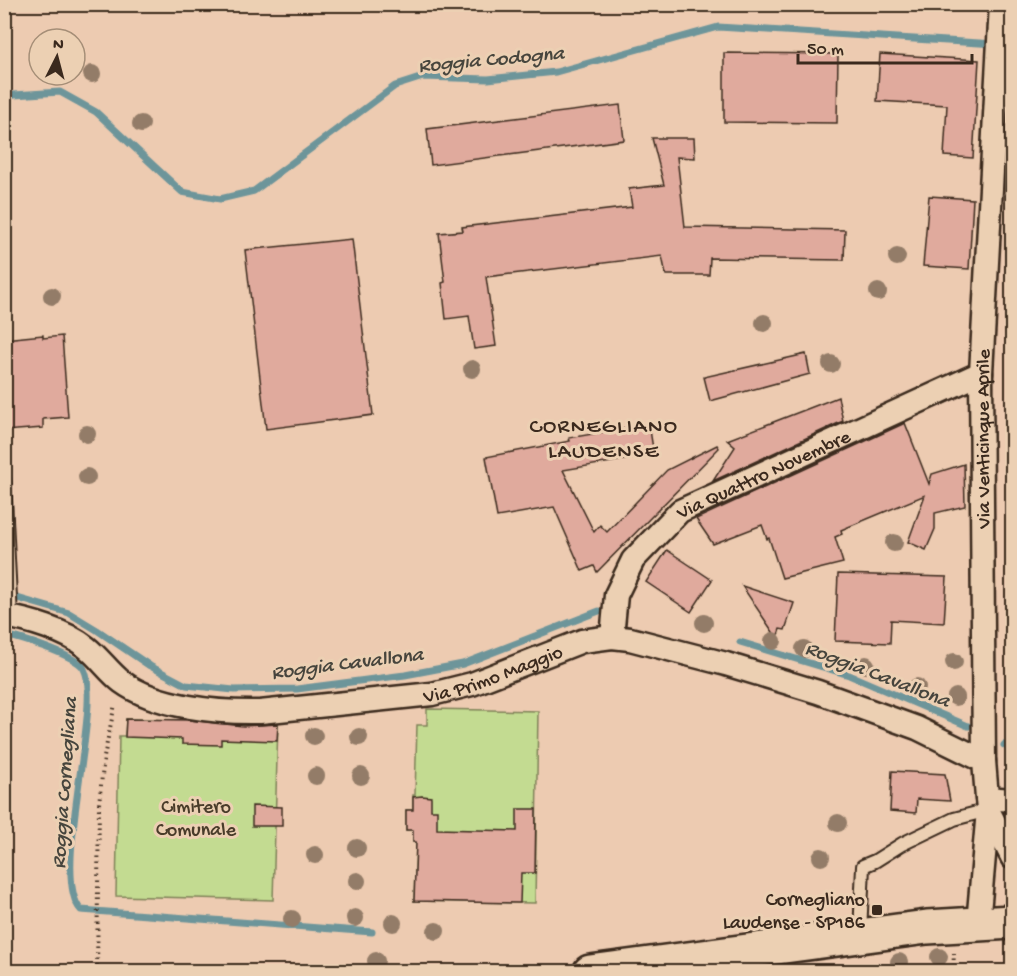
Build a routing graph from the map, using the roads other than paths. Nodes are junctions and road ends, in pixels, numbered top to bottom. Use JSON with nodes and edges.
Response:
{"nodes":[{"id":1,"x":1001,"y":4,"type":"edge"},
{"id":2,"x":1004,"y":108,"type":"edge"},
{"id":3,"x":981,"y":373,"type":"junction"},
{"id":4,"x":4,"y":480,"type":"edge"},
{"id":5,"x":8,"y":616,"type":"edge"},
{"id":6,"x":612,"y":637,"type":"junction"},
{"id":7,"x":984,"y":761,"type":"junction"},
{"id":8,"x":1012,"y":800,"type":"edge"},
{"id":9,"x":988,"y":804,"type":"junction"},
{"id":10,"x":1012,"y":857,"type":"edge"},
{"id":11,"x":1012,"y":922,"type":"edge"},
{"id":12,"x":978,"y":924,"type":"junction"},
{"id":13,"x":860,"y":936,"type":"junction"},
{"id":14,"x":590,"y":972,"type":"edge"}],
"edges":[{"from":1,"to":2,"type":"street","name":"Via Venticinque Aprile"},
{"from":2,"to":3,"type":"street","name":"Via Venticinque Aprile"},
{"from":3,"to":6,"type":"street","name":"Via Quattro Novembre"},
{"from":3,"to":7,"type":"street","name":"Via Venticinque Aprile"},
{"from":4,"to":5,"type":"lane"},
{"from":5,"to":6,"type":"street","name":"Via Primo Maggio"},
{"from":6,"to":7,"type":"street","name":"Via Primo Maggio"},
{"from":7,"to":9,"type":"street","name":"Via Venticinque Aprile"},
{"from":8,"to":9,"type":"street"},
{"from":9,"to":10,"type":"street","name":"Via Venticinque Aprile"},
{"from":9,"to":12,"type":"street","name":"Via Venticinque Aprile"},
{"from":9,"to":13,"type":"lane"},
{"from":11,"to":12,"type":"main road"},
{"from":12,"to":13,"type":"main road"},
{"from":13,"to":14,"type":"main road"}]}
